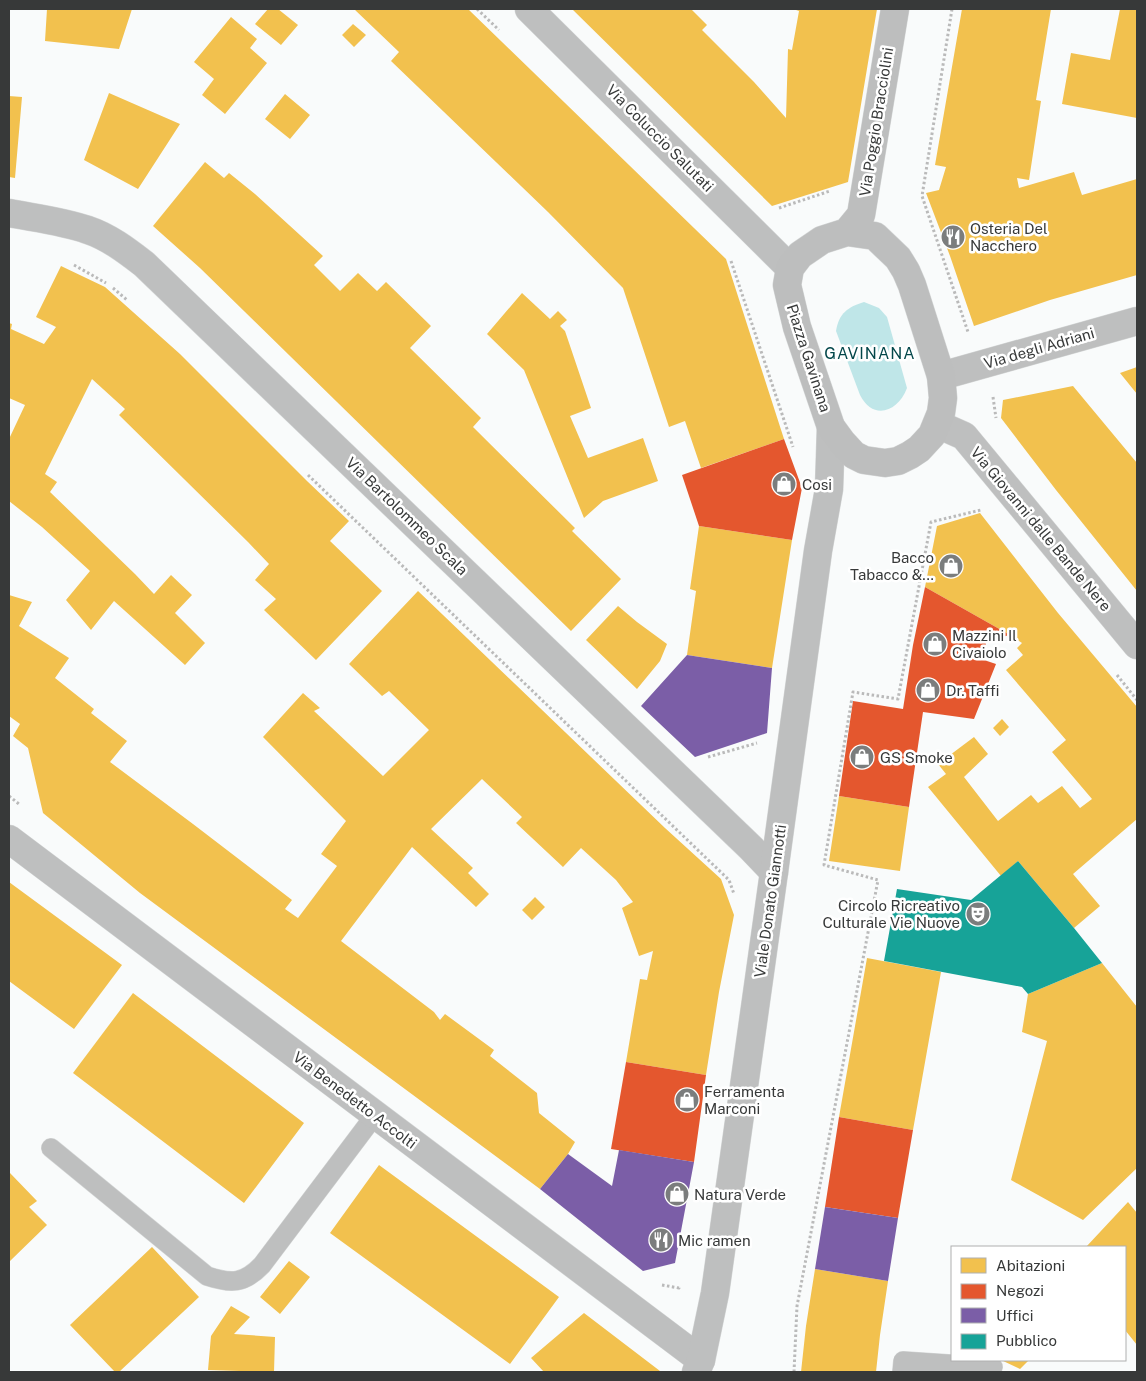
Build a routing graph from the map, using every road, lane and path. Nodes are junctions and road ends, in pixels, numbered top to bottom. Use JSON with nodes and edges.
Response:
{"nodes":[{"id":1,"x":528,"y":9,"type":"edge"},
{"id":2,"x":894,"y":9,"type":"edge"},
{"id":3,"x":952,"y":9,"type":"edge"},
{"id":4,"x":838,"y":189,"type":"dead end"},
{"id":5,"x":777,"y":208,"type":"dead end"},
{"id":6,"x":9,"y":213,"type":"edge"},
{"id":7,"x":847,"y":232,"type":"junction"},
{"id":8,"x":730,"y":257,"type":"dead end"},
{"id":9,"x":67,"y":262,"type":"dead end"},
{"id":10,"x":790,"y":268,"type":"junction"},
{"id":11,"x":132,"y":304,"type":"dead end"},
{"id":12,"x":1137,"y":321,"type":"edge"},
{"id":13,"x":969,"y":336,"type":"dead end"},
{"id":14,"x":941,"y":376,"type":"junction"},
{"id":15,"x":937,"y":424,"type":"junction"},
{"id":16,"x":831,"y":427,"type":"junction"},
{"id":17,"x":795,"y":451,"type":"dead end"},
{"id":18,"x":308,"y":475,"type":"dead end"},
{"id":19,"x":982,"y":510,"type":"dead end"},
{"id":20,"x":1137,"y":645,"type":"edge"},
{"id":21,"x":9,"y":839,"type":"edge"},
{"id":22,"x":774,"y":872,"type":"junction"},
{"id":23,"x":735,"y":896,"type":"dead end"},
{"id":24,"x":375,"y":1115,"type":"junction"},
{"id":25,"x":51,"y":1148,"type":"dead end"},
{"id":26,"x":698,"y":1366,"type":"edge"},
{"id":27,"x":993,"y":1368,"type":"dead end"},
{"id":28,"x":794,"y":1372,"type":"edge"},
{"id":29,"x":902,"y":1372,"type":"edge"}],
"edges":[{"from":1,"to":10,"type":"street","name":"Via Coluccio Salutati"},
{"from":2,"to":7,"type":"main road","name":"Via Poggio Bracciolini"},
{"from":3,"to":13,"type":"path"},
{"from":4,"to":5,"type":"path"},
{"from":6,"to":22,"type":"street","name":"Via Bartolommeo Scala"},
{"from":7,"to":10,"type":"main road","name":"Piazza Gavinana"},
{"from":7,"to":14,"type":"main road","name":"Piazza Gavinana"},
{"from":8,"to":17,"type":"path"},
{"from":9,"to":11,"type":"path"},
{"from":10,"to":16,"type":"main road","name":"Piazza Gavinana"},
{"from":12,"to":14,"type":"street","name":"Via degli Adriani"},
{"from":14,"to":15,"type":"main road","name":"Piazza Gavinana"},
{"from":15,"to":16,"type":"main road","name":"Piazza Gavinana"},
{"from":15,"to":20,"type":"street","name":"Via Giovanni dalle Bande Nere"},
{"from":16,"to":22,"type":"street","name":"Viale Donato Giannotti"},
{"from":18,"to":23,"type":"path"},
{"from":19,"to":28,"type":"path"},
{"from":21,"to":24,"type":"street","name":"Via Benedetto Accolti"},
{"from":22,"to":26,"type":"street","name":"Viale Donato Giannotti"},
{"from":24,"to":25,"type":"lane"},
{"from":24,"to":26,"type":"street","name":"Via Benedetto Accolti"},
{"from":27,"to":29,"type":"lane"}]}
